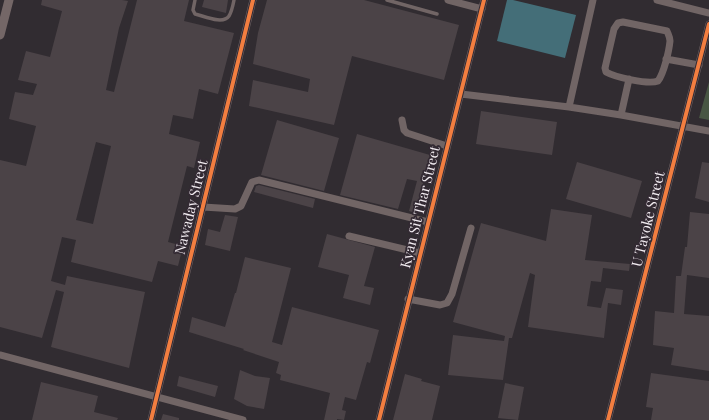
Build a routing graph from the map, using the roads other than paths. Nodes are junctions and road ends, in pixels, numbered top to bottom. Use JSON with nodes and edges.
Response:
{"nodes":[{"id":1,"x":9,"y":0,"type":"edge"},
{"id":2,"x":195,"y":0,"type":"edge"},
{"id":3,"x":234,"y":0,"type":"edge"},
{"id":4,"x":253,"y":0,"type":"edge"},
{"id":5,"x":387,"y":0,"type":"edge"},
{"id":6,"x":448,"y":0,"type":"edge"},
{"id":7,"x":484,"y":0,"type":"edge"},
{"id":8,"x":593,"y":0,"type":"edge"},
{"id":9,"x":657,"y":0,"type":"edge"},
{"id":10,"x":482,"y":9,"type":"junction"},
{"id":11,"x":709,"y":13,"type":"edge"},
{"id":12,"x":437,"y":14,"type":"dead end"},
{"id":13,"x":709,"y":24,"type":"edge"},
{"id":14,"x":0,"y":35,"type":"edge"},
{"id":15,"x":666,"y":59,"type":"junction"},
{"id":16,"x":699,"y":65,"type":"junction"},
{"id":17,"x":629,"y":79,"type":"junction"},
{"id":18,"x":461,"y":94,"type":"junction"},
{"id":19,"x":569,"y":107,"type":"junction"},
{"id":20,"x":621,"y":115,"type":"junction"},
{"id":21,"x":402,"y":120,"type":"dead end"},
{"id":22,"x":683,"y":126,"type":"junction"},
{"id":23,"x":709,"y":131,"type":"edge"},
{"id":24,"x":447,"y":146,"type":"junction"},
{"id":25,"x":202,"y":207,"type":"junction"},
{"id":26,"x":428,"y":222,"type":"junction"},
{"id":27,"x":471,"y":228,"type":"dead end"},
{"id":28,"x":349,"y":236,"type":"dead end"},
{"id":29,"x":420,"y":254,"type":"junction"},
{"id":30,"x":408,"y":299,"type":"junction"},
{"id":31,"x":0,"y":355,"type":"edge"},
{"id":32,"x":157,"y":396,"type":"junction"},
{"id":33,"x":151,"y":420,"type":"edge"},
{"id":34,"x":243,"y":420,"type":"edge"},
{"id":35,"x":379,"y":420,"type":"edge"},
{"id":36,"x":608,"y":420,"type":"edge"}],
"edges":[{"from":1,"to":14,"type":"street"},
{"from":2,"to":3,"type":"lane"},
{"from":4,"to":25,"type":"street","name":"Nawaday Street"},
{"from":5,"to":12,"type":"lane"},
{"from":6,"to":10,"type":"street"},
{"from":7,"to":10,"type":"street","name":"Kyan Sit Thar Street"},
{"from":8,"to":19,"type":"street"},
{"from":9,"to":11,"type":"street"},
{"from":10,"to":18,"type":"street","name":"Kyan Sit Thar Street"},
{"from":13,"to":16,"type":"street","name":"U Tayoke Street"},
{"from":15,"to":16,"type":"street"},
{"from":15,"to":17,"type":"street"},
{"from":15,"to":17,"type":"street"},
{"from":16,"to":22,"type":"street","name":"U Tayoke Street"},
{"from":17,"to":20,"type":"street"},
{"from":18,"to":19,"type":"street"},
{"from":18,"to":24,"type":"street","name":"Kyan Sit Thar Street"},
{"from":19,"to":20,"type":"street"},
{"from":20,"to":22,"type":"street"},
{"from":21,"to":24,"type":"street"},
{"from":22,"to":23,"type":"street"},
{"from":22,"to":36,"type":"street","name":"U Tayoke Street"},
{"from":24,"to":26,"type":"street","name":"Kyan Sit Thar Street"},
{"from":25,"to":26,"type":"street"},
{"from":25,"to":32,"type":"street","name":"Nawaday Street"},
{"from":26,"to":29,"type":"street","name":"Kyan Sit Thar Street"},
{"from":27,"to":30,"type":"street"},
{"from":28,"to":29,"type":"street"},
{"from":29,"to":30,"type":"street","name":"Kyan Sit Thar Street"},
{"from":30,"to":35,"type":"street","name":"Kyan Sit Thar Street"},
{"from":31,"to":32,"type":"street"},
{"from":32,"to":33,"type":"street","name":"Nawaday Street"},
{"from":32,"to":34,"type":"street"}]}
